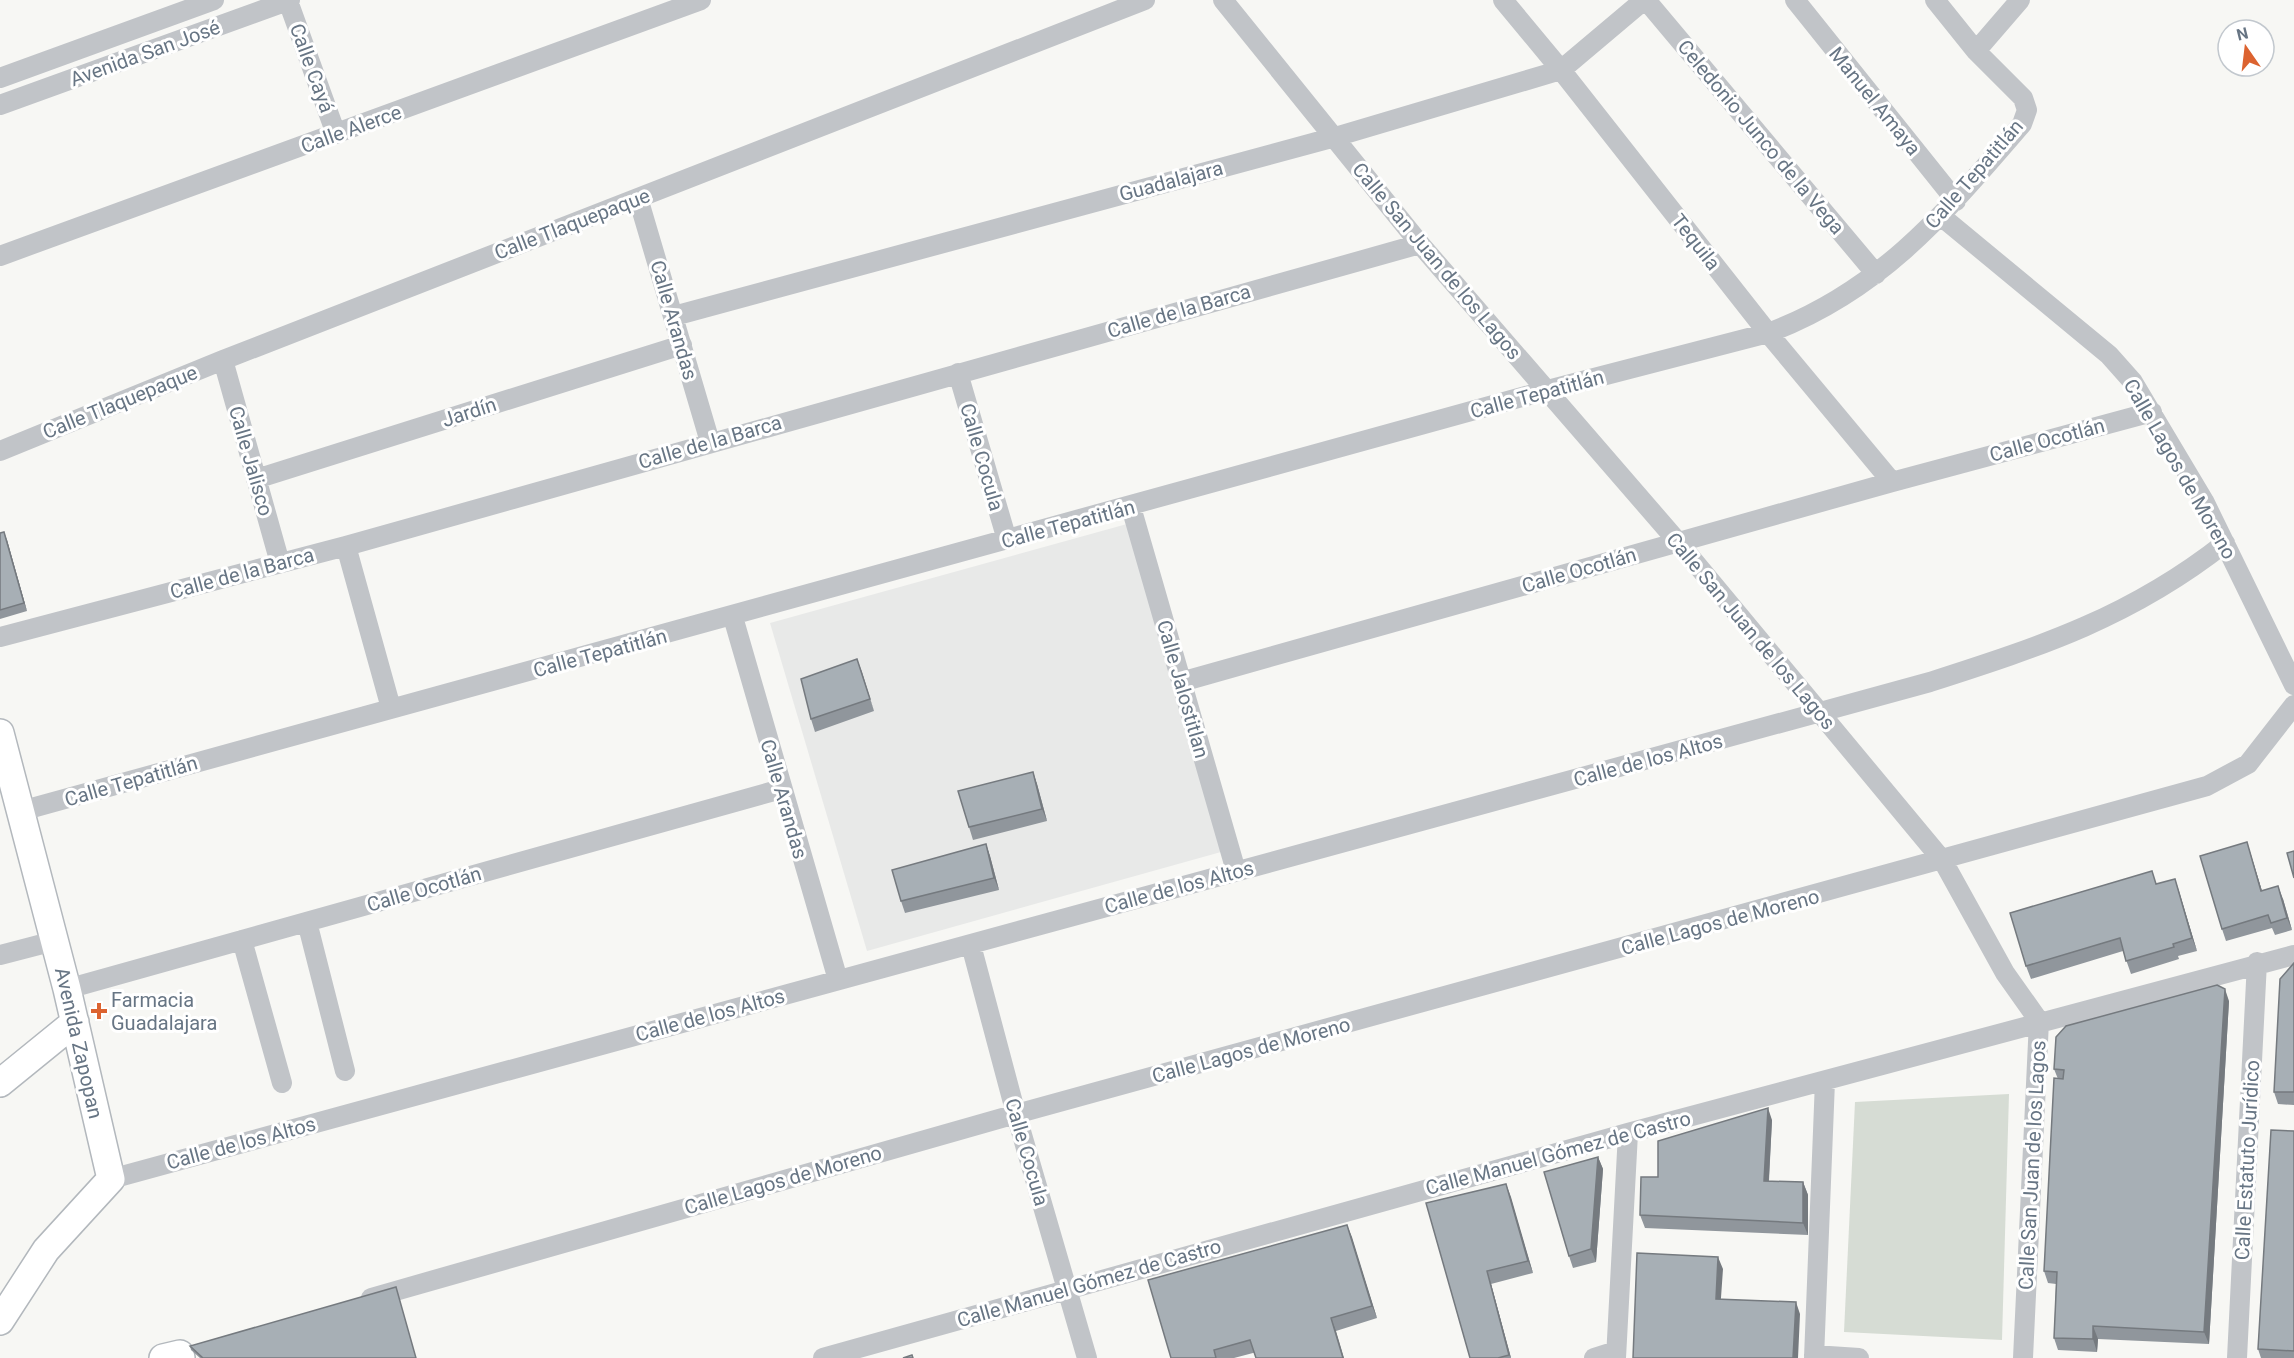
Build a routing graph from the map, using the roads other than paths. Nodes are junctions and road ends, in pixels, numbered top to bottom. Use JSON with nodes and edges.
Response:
{"nodes":[{"id":1,"x":214,"y":0,"type":"edge"},
{"id":2,"x":289,"y":0,"type":"edge"},
{"id":3,"x":701,"y":0,"type":"edge"},
{"id":4,"x":1145,"y":0,"type":"edge"},
{"id":5,"x":1223,"y":0,"type":"edge"},
{"id":6,"x":1503,"y":0,"type":"edge"},
{"id":7,"x":1645,"y":0,"type":"edge"},
{"id":8,"x":1795,"y":0,"type":"edge"},
{"id":9,"x":1935,"y":0,"type":"edge"},
{"id":10,"x":2020,"y":0,"type":"edge"},
{"id":11,"x":1976,"y":51,"type":"junction"},
{"id":12,"x":1561,"y":70,"type":"junction"},
{"id":13,"x":0,"y":78,"type":"edge"},
{"id":14,"x":0,"y":105,"type":"edge"},
{"id":15,"x":336,"y":134,"type":"junction"},
{"id":16,"x":1335,"y":137,"type":"junction"},
{"id":17,"x":638,"y":198,"type":"junction"},
{"id":18,"x":1956,"y":201,"type":"junction"},
{"id":19,"x":1942,"y":217,"type":"junction"},
{"id":20,"x":1420,"y":244,"type":"junction"},
{"id":21,"x":0,"y":256,"type":"edge"},
{"id":22,"x":1876,"y":274,"type":"junction"},
{"id":23,"x":674,"y":315,"type":"junction"},
{"id":24,"x":1768,"y":333,"type":"junction"},
{"id":25,"x":682,"y":345,"type":"junction"},
{"id":26,"x":223,"y":360,"type":"junction"},
{"id":27,"x":958,"y":373,"type":"junction"},
{"id":28,"x":1544,"y":391,"type":"junction"},
{"id":29,"x":2152,"y":412,"type":"junction"},
{"id":30,"x":710,"y":442,"type":"junction"},
{"id":31,"x":0,"y":451,"type":"edge"},
{"id":32,"x":256,"y":479,"type":"junction"},
{"id":33,"x":1892,"y":482,"type":"junction"},
{"id":34,"x":1131,"y":507,"type":"junction"},
{"id":35,"x":1007,"y":540,"type":"junction"},
{"id":36,"x":1678,"y":542,"type":"junction"},
{"id":37,"x":2225,"y":543,"type":"junction"},
{"id":38,"x":346,"y":546,"type":"junction"},
{"id":39,"x":280,"y":563,"type":"junction"},
{"id":40,"x":733,"y":617,"type":"junction"},
{"id":41,"x":0,"y":637,"type":"edge"},
{"id":42,"x":1181,"y":682,"type":"junction"},
{"id":43,"x":2294,"y":685,"type":"edge"},
{"id":44,"x":2294,"y":705,"type":"edge"},
{"id":45,"x":391,"y":708,"type":"junction"},
{"id":46,"x":1820,"y":713,"type":"junction"},
{"id":47,"x":0,"y":733,"type":"edge"},
{"id":48,"x":781,"y":789,"type":"junction"},
{"id":49,"x":21,"y":811,"type":"junction"},
{"id":50,"x":1943,"y":861,"type":"junction"},
{"id":51,"x":1236,"y":872,"type":"junction"},
{"id":52,"x":307,"y":922,"type":"junction"},
{"id":53,"x":242,"y":940,"type":"junction"},
{"id":54,"x":54,"y":941,"type":"junction"},
{"id":55,"x":971,"y":945,"type":"junction"},
{"id":56,"x":0,"y":955,"type":"edge"},
{"id":57,"x":2294,"y":955,"type":"edge"},
{"id":58,"x":2257,"y":962,"type":"junction"},
{"id":59,"x":838,"y":980,"type":"junction"},
{"id":60,"x":67,"y":988,"type":"junction"},
{"id":61,"x":2039,"y":1021,"type":"junction"},
{"id":62,"x":75,"y":1022,"type":"junction"},
{"id":63,"x":345,"y":1071,"type":"dead end"},
{"id":64,"x":1825,"y":1081,"type":"junction"},
{"id":65,"x":0,"y":1083,"type":"edge"},
{"id":66,"x":282,"y":1083,"type":"dead end"},
{"id":67,"x":1016,"y":1114,"type":"junction"},
{"id":68,"x":1628,"y":1133,"type":"junction"},
{"id":69,"x":111,"y":1179,"type":"junction"},
{"id":70,"x":1067,"y":1288,"type":"junction"},
{"id":71,"x":352,"y":1304,"type":"edge"},
{"id":72,"x":0,"y":1321,"type":"edge"},
{"id":73,"x":1616,"y":1355,"type":"edge"},
{"id":74,"x":1814,"y":1357,"type":"edge"},
{"id":75,"x":823,"y":1358,"type":"edge"},
{"id":76,"x":1087,"y":1358,"type":"edge"},
{"id":77,"x":1594,"y":1358,"type":"edge"},
{"id":78,"x":1859,"y":1358,"type":"edge"},
{"id":79,"x":2023,"y":1358,"type":"edge"},
{"id":80,"x":2237,"y":1358,"type":"edge"}],
"edges":[{"from":1,"to":13,"type":"street","name":"Avenida San José"},
{"from":2,"to":14,"type":"street","name":"Avenida San José"},
{"from":2,"to":15,"type":"street","name":"Calle Cayá"},
{"from":3,"to":15,"type":"street","name":"Calle Alerce"},
{"from":4,"to":17,"type":"street","name":"Calle Tlaquepaque"},
{"from":5,"to":16,"type":"street","name":"Calle San Juan de los Lagos"},
{"from":6,"to":12,"type":"street","name":"Tequila"},
{"from":7,"to":12,"type":"street","name":"Guadalajara"},
{"from":7,"to":22,"type":"street","name":"Celedonio Junco de la Vega"},
{"from":8,"to":18,"type":"street","name":"Manuel Amaya"},
{"from":9,"to":11,"type":"street"},
{"from":10,"to":11,"type":"street"},
{"from":11,"to":18,"type":"street","name":"Calle Tepatitlán"},
{"from":12,"to":16,"type":"street","name":"Guadalajara"},
{"from":12,"to":24,"type":"street","name":"Tequila"},
{"from":15,"to":21,"type":"street","name":"Calle Alerce"},
{"from":16,"to":20,"type":"street","name":"Calle San Juan de los Lagos"},
{"from":16,"to":23,"type":"street","name":"Guadalajara"},
{"from":17,"to":23,"type":"street","name":"Calle Arandas"},
{"from":17,"to":26,"type":"street","name":"Calle Tlaquepaque"},
{"from":18,"to":19,"type":"street","name":"Calle Tepatitlán"},
{"from":19,"to":22,"type":"street","name":"Calle Tepatitlán"},
{"from":19,"to":29,"type":"street","name":"Calle Lagos de Moreno"},
{"from":20,"to":27,"type":"street","name":"Calle de la Barca"},
{"from":20,"to":28,"type":"street","name":"Calle San Juan de los Lagos"},
{"from":22,"to":24,"type":"street","name":"Calle Tepatitlán"},
{"from":23,"to":25,"type":"street","name":"Calle Arandas"},
{"from":24,"to":28,"type":"street","name":"Calle Tepatitlán"},
{"from":24,"to":33,"type":"street","name":"Tequila"},
{"from":25,"to":30,"type":"street","name":"Calle Arandas"},
{"from":25,"to":32,"type":"street","name":"Jardín"},
{"from":26,"to":31,"type":"street","name":"Calle Tlaquepaque"},
{"from":26,"to":32,"type":"street","name":"Calle Jalisco"},
{"from":27,"to":30,"type":"street","name":"Calle de la Barca"},
{"from":27,"to":35,"type":"street","name":"Calle Cocula"},
{"from":28,"to":34,"type":"street","name":"Calle Tepatitlán"},
{"from":28,"to":36,"type":"street","name":"Calle San Juan de los Lagos"},
{"from":29,"to":33,"type":"street","name":"Calle Ocotlán"},
{"from":29,"to":37,"type":"street","name":"Calle Lagos de Moreno"},
{"from":30,"to":38,"type":"street","name":"Calle de la Barca"},
{"from":32,"to":39,"type":"street","name":"Calle Jalisco"},
{"from":33,"to":36,"type":"street","name":"Calle Ocotlán"},
{"from":34,"to":35,"type":"street","name":"Calle Tepatitlán"},
{"from":34,"to":42,"type":"street","name":"Calle Jalostitlan"},
{"from":35,"to":40,"type":"street","name":"Calle Tepatitlán"},
{"from":36,"to":42,"type":"street","name":"Calle Ocotlán"},
{"from":36,"to":46,"type":"street","name":"Calle San Juan de los Lagos"},
{"from":37,"to":43,"type":"street","name":"Calle Lagos de Moreno"},
{"from":37,"to":46,"type":"street","name":"Calle de los Altos"},
{"from":38,"to":39,"type":"street","name":"Calle de la Barca"},
{"from":38,"to":45,"type":"street"},
{"from":39,"to":41,"type":"street","name":"Calle de la Barca"},
{"from":40,"to":45,"type":"street","name":"Calle Tepatitlán"},
{"from":40,"to":48,"type":"street","name":"Calle Arandas"},
{"from":42,"to":51,"type":"street","name":"Calle Jalostitlan"},
{"from":44,"to":50,"type":"street","name":"Calle Lagos de Moreno"},
{"from":45,"to":49,"type":"street","name":"Calle Tepatitlán"},
{"from":46,"to":50,"type":"street","name":"Calle San Juan de los Lagos"},
{"from":46,"to":51,"type":"street","name":"Calle de los Altos"},
{"from":47,"to":49,"type":"street","name":"Avenida Zapopan"},
{"from":48,"to":52,"type":"street","name":"Calle Ocotlán"},
{"from":48,"to":59,"type":"street","name":"Calle Arandas"},
{"from":49,"to":54,"type":"street","name":"Avenida Zapopan"},
{"from":50,"to":61,"type":"street","name":"Calle San Juan de los Lagos"},
{"from":50,"to":67,"type":"street","name":"Calle Lagos de Moreno"},
{"from":51,"to":55,"type":"street","name":"Calle de los Altos"},
{"from":52,"to":53,"type":"street","name":"Calle Ocotlán"},
{"from":52,"to":63,"type":"street"},
{"from":53,"to":60,"type":"street","name":"Calle Ocotlán"},
{"from":53,"to":66,"type":"street"},
{"from":54,"to":56,"type":"street"},
{"from":54,"to":60,"type":"street","name":"Avenida Zapopan"},
{"from":55,"to":59,"type":"street","name":"Calle de los Altos"},
{"from":55,"to":67,"type":"street","name":"Calle Cocula"},
{"from":57,"to":58,"type":"street","name":"Calle Manuel Gómez de Castro"},
{"from":58,"to":61,"type":"street","name":"Calle Manuel Gómez de Castro"},
{"from":58,"to":80,"type":"street","name":"Calle Estatuto Jurídico"},
{"from":59,"to":69,"type":"street","name":"Calle de los Altos"},
{"from":60,"to":62,"type":"street","name":"Avenida Zapopan"},
{"from":61,"to":64,"type":"street","name":"Calle Manuel Gómez de Castro"},
{"from":61,"to":79,"type":"street","name":"Calle San Juan de los Lagos"},
{"from":62,"to":65,"type":"street"},
{"from":62,"to":69,"type":"street","name":"Avenida Zapopan"},
{"from":64,"to":68,"type":"street","name":"Calle Manuel Gómez de Castro"},
{"from":64,"to":74,"type":"street"},
{"from":67,"to":70,"type":"street","name":"Calle Cocula"},
{"from":67,"to":71,"type":"street","name":"Calle Lagos de Moreno"},
{"from":68,"to":70,"type":"street","name":"Calle Manuel Gómez de Castro"},
{"from":68,"to":73,"type":"street"},
{"from":69,"to":72,"type":"street"},
{"from":70,"to":75,"type":"street","name":"Calle Manuel Gómez de Castro"},
{"from":70,"to":76,"type":"street","name":"Calle Cocula"},
{"from":73,"to":77,"type":"street"},
{"from":74,"to":78,"type":"street"}]}
